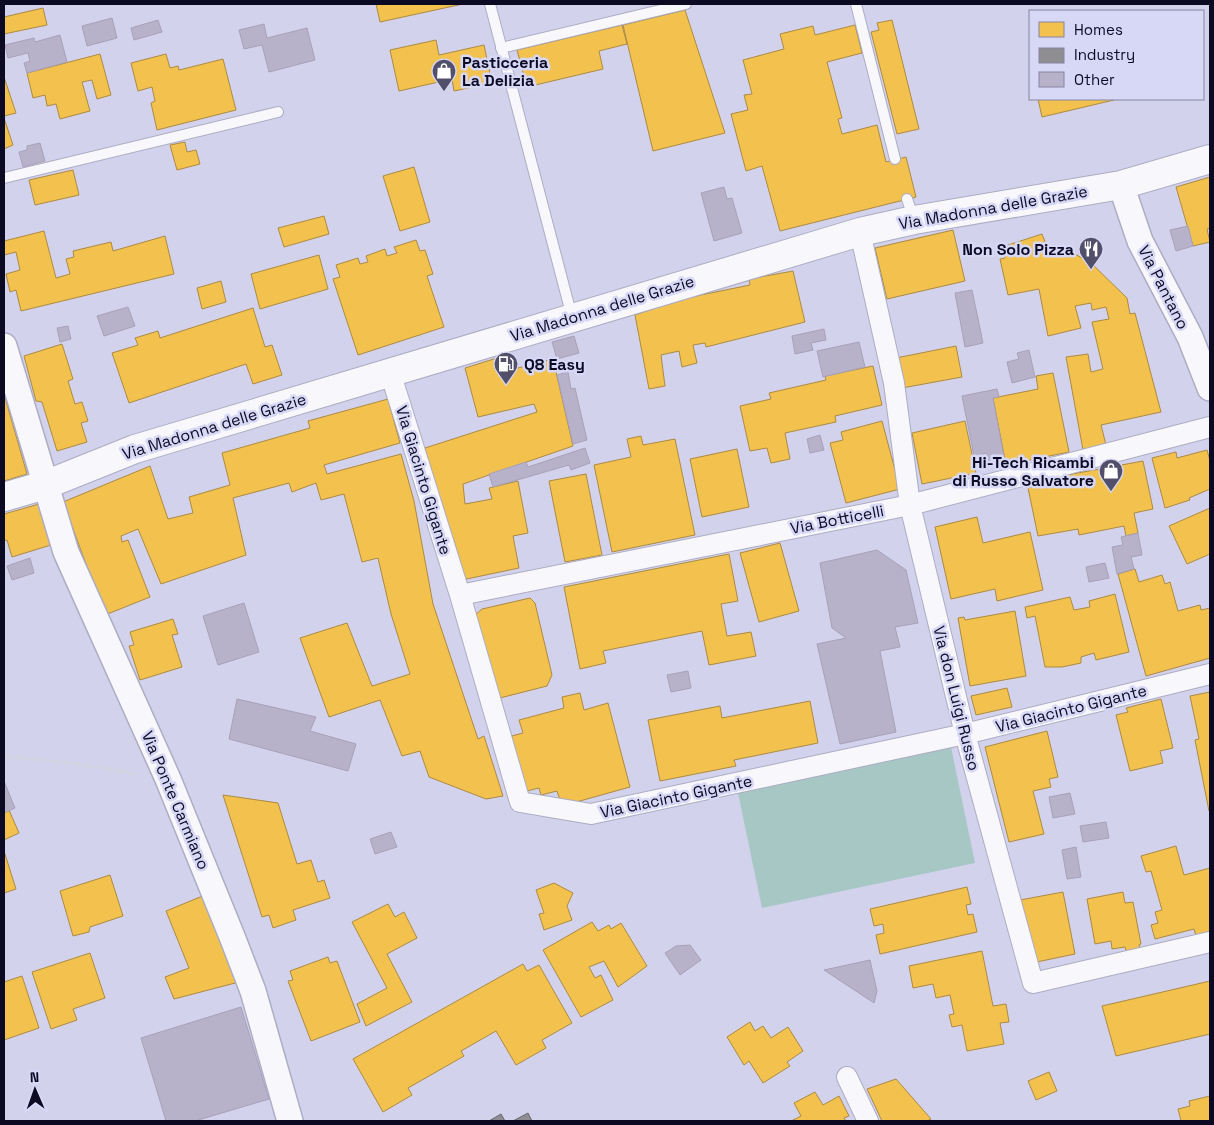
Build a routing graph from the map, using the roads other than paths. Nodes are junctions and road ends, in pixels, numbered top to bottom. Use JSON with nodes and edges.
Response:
{"nodes":[{"id":1,"x":490,"y":4,"type":"edge"},
{"id":2,"x":686,"y":4,"type":"edge"},
{"id":3,"x":856,"y":4,"type":"edge"},
{"id":4,"x":501,"y":48,"type":"junction"},
{"id":5,"x":278,"y":112,"type":"dead end"},
{"id":6,"x":895,"y":159,"type":"dead end"},
{"id":7,"x":1210,"y":159,"type":"edge"},
{"id":8,"x":4,"y":178,"type":"edge"},
{"id":9,"x":1121,"y":185,"type":"junction"},
{"id":10,"x":860,"y":232,"type":"junction"},
{"id":11,"x":572,"y":318,"type":"junction"},
{"id":12,"x":4,"y":346,"type":"edge"},
{"id":13,"x":390,"y":372,"type":"junction"},
{"id":14,"x":1210,"y":388,"type":"edge"},
{"id":15,"x":1210,"y":427,"type":"edge"},
{"id":16,"x":45,"y":485,"type":"junction"},
{"id":17,"x":4,"y":497,"type":"edge"},
{"id":18,"x":910,"y":505,"type":"junction"},
{"id":19,"x":460,"y":595,"type":"junction"},
{"id":20,"x":1210,"y":674,"type":"edge"},
{"id":21,"x":965,"y":734,"type":"junction"},
{"id":22,"x":1210,"y":942,"type":"edge"},
{"id":23,"x":846,"y":1077,"type":"dead end"},
{"id":24,"x":290,"y":1121,"type":"edge"},
{"id":25,"x":868,"y":1121,"type":"edge"}],
"edges":[{"from":1,"to":4,"type":"lane"},
{"from":2,"to":4,"type":"lane"},
{"from":3,"to":6,"type":"lane"},
{"from":4,"to":11,"type":"lane"},
{"from":5,"to":8,"type":"lane"},
{"from":7,"to":9,"type":"main road","name":"Via Madonna delle Grazie"},
{"from":9,"to":10,"type":"main road","name":"Via Madonna delle Grazie"},
{"from":9,"to":14,"type":"street","name":"Via Pantano"},
{"from":10,"to":11,"type":"main road","name":"Via Madonna delle Grazie"},
{"from":10,"to":18,"type":"street","name":"Via don Luigi Russo"},
{"from":11,"to":13,"type":"main road","name":"Via Madonna delle Grazie"},
{"from":12,"to":16,"type":"street","name":"Via Ponte Carmiano"},
{"from":13,"to":16,"type":"main road","name":"Via Madonna delle Grazie"},
{"from":13,"to":19,"type":"street","name":"Via Giacinto Gigante"},
{"from":15,"to":18,"type":"street","name":"Via Botticelli"},
{"from":16,"to":17,"type":"main road","name":"Via Madonna delle Grazie"},
{"from":16,"to":24,"type":"street","name":"Via Ponte Carmiano"},
{"from":18,"to":19,"type":"street","name":"Via Botticelli"},
{"from":18,"to":21,"type":"street","name":"Via don Luigi Russo"},
{"from":19,"to":21,"type":"street","name":"Via Giacinto Gigante"},
{"from":20,"to":21,"type":"street","name":"Via Giacinto Gigante"},
{"from":21,"to":22,"type":"street","name":"Via don Luigi Russo"},
{"from":23,"to":25,"type":"street"}]}
